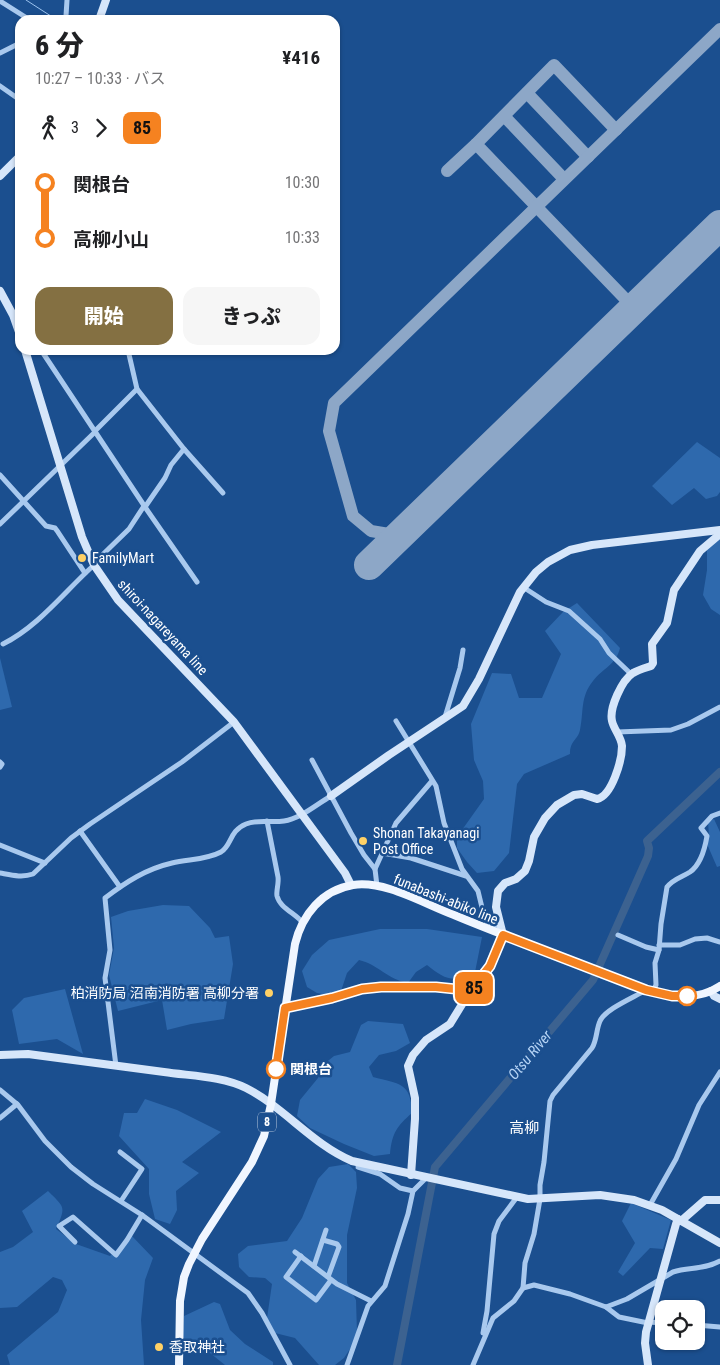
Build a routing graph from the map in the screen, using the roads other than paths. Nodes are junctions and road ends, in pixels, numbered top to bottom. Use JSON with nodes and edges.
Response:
{"nodes":[{"id":1,"x":67,"y":0,"type":"edge"},
{"id":2,"x":106,"y":0,"type":"edge"},
{"id":3,"x":0,"y":1,"type":"edge"},
{"id":4,"x":22,"y":15,"type":"edge"},
{"id":5,"x":66,"y":15,"type":"edge"},
{"id":6,"x":101,"y":15,"type":"edge"},
{"id":7,"x":15,"y":46,"type":"edge"},
{"id":8,"x":0,"y":53,"type":"edge"},
{"id":9,"x":0,"y":86,"type":"edge"},
{"id":10,"x":15,"y":96,"type":"edge"},
{"id":11,"x":15,"y":161,"type":"edge"},
{"id":12,"x":0,"y":176,"type":"edge"},
{"id":13,"x":0,"y":292,"type":"edge"},
{"id":14,"x":13,"y":315,"type":"joint"},
{"id":15,"x":15,"y":321,"type":"edge"},
{"id":16,"x":27,"y":355,"type":"edge"},
{"id":17,"x":44,"y":355,"type":"edge"},
{"id":18,"x":129,"y":355,"type":"edge"},
{"id":19,"x":137,"y":390,"type":"junction"},
{"id":20,"x":95,"y":431,"type":"junction"},
{"id":21,"x":184,"y":449,"type":"junction"},
{"id":22,"x":60,"y":466,"type":"junction"},
{"id":23,"x":0,"y":475,"type":"edge"},
{"id":24,"x":223,"y":493,"type":"dead end"},
{"id":25,"x":23,"y":502,"type":"junction"},
{"id":26,"x":144,"y":506,"type":"junction"},
{"id":27,"x":0,"y":524,"type":"edge"},
{"id":28,"x":720,"y":530,"type":"edge"},
{"id":29,"x":720,"y":534,"type":"edge"},
{"id":30,"x":93,"y":565,"type":"junction"},
{"id":31,"x":85,"y":573,"type":"junction"},
{"id":32,"x":197,"y":582,"type":"dead end"},
{"id":33,"x":524,"y":587,"type":"junction"},
{"id":34,"x":3,"y":644,"type":"dead end"},
{"id":35,"x":463,"y":650,"type":"dead end"},
{"id":36,"x":631,"y":674,"type":"junction"},
{"id":37,"x":720,"y":707,"type":"edge"},
{"id":38,"x":444,"y":720,"type":"junction"},
{"id":39,"x":396,"y":721,"type":"dead end"},
{"id":40,"x":234,"y":722,"type":"junction"},
{"id":41,"x":617,"y":732,"type":"junction"},
{"id":42,"x":408,"y":742,"type":"junction"},
{"id":43,"x":312,"y":760,"type":"dead end"},
{"id":44,"x":0,"y":762,"type":"edge"},
{"id":45,"x":0,"y":767,"type":"edge"},
{"id":46,"x":432,"y":781,"type":"junction"},
{"id":47,"x":331,"y":796,"type":"junction"},
{"id":48,"x":720,"y":813,"type":"edge"},
{"id":49,"x":301,"y":814,"type":"junction"},
{"id":50,"x":267,"y":821,"type":"junction"},
{"id":51,"x":80,"y":831,"type":"junction"},
{"id":52,"x":0,"y":845,"type":"edge"},
{"id":53,"x":382,"y":853,"type":"junction"},
{"id":54,"x":45,"y":863,"type":"junction"},
{"id":55,"x":375,"y":869,"type":"junction"},
{"id":56,"x":0,"y":873,"type":"edge"},
{"id":57,"x":467,"y":876,"type":"junction"},
{"id":58,"x":351,"y":885,"type":"junction"},
{"id":59,"x":378,"y":886,"type":"junction"},
{"id":60,"x":120,"y":887,"type":"junction"},
{"id":61,"x":302,"y":922,"type":"junction"},
{"id":62,"x":502,"y":926,"type":"junction"},
{"id":63,"x":503,"y":935,"type":"junction"},
{"id":64,"x":618,"y":935,"type":"dead end"},
{"id":65,"x":720,"y":942,"type":"edge"},
{"id":66,"x":659,"y":948,"type":"junction"},
{"id":67,"x":720,"y":986,"type":"edge"},
{"id":68,"x":649,"y":991,"type":"junction"},
{"id":69,"x":711,"y":992,"type":"junction"},
{"id":70,"x":469,"y":993,"type":"junction"},
{"id":71,"x":720,"y":999,"type":"edge"},
{"id":72,"x":285,"y":1008,"type":"junction"},
{"id":73,"x":0,"y":1055,"type":"edge"},
{"id":74,"x":116,"y":1066,"type":"junction"},
{"id":75,"x":720,"y":1072,"type":"edge"},
{"id":76,"x":0,"y":1090,"type":"edge"},
{"id":77,"x":17,"y":1104,"type":"junction"},
{"id":78,"x":271,"y":1104,"type":"junction"},
{"id":79,"x":0,"y":1118,"type":"edge"},
{"id":80,"x":120,"y":1152,"type":"dead end"},
{"id":81,"x":359,"y":1163,"type":"junction"},
{"id":82,"x":411,"y":1175,"type":"junction"},
{"id":83,"x":427,"y":1178,"type":"junction"},
{"id":84,"x":413,"y":1191,"type":"junction"},
{"id":85,"x":517,"y":1197,"type":"junction"},
{"id":86,"x":540,"y":1199,"type":"junction"},
{"id":87,"x":720,"y":1200,"type":"edge"},
{"id":88,"x":121,"y":1201,"type":"junction"},
{"id":89,"x":650,"y":1205,"type":"junction"},
{"id":90,"x":142,"y":1215,"type":"junction"},
{"id":91,"x":680,"y":1220,"type":"junction"},
{"id":92,"x":326,"y":1230,"type":"dead end"},
{"id":93,"x":324,"y":1240,"type":"junction"},
{"id":94,"x":75,"y":1242,"type":"dead end"},
{"id":95,"x":720,"y":1243,"type":"edge"},
{"id":96,"x":295,"y":1252,"type":"dead end"},
{"id":97,"x":194,"y":1253,"type":"junction"},
{"id":98,"x":301,"y":1256,"type":"junction"},
{"id":99,"x":720,"y":1261,"type":"edge"},
{"id":100,"x":314,"y":1266,"type":"junction"},
{"id":101,"x":524,"y":1275,"type":"junction"},
{"id":102,"x":330,"y":1278,"type":"junction"},
{"id":103,"x":660,"y":1280,"type":"junction"},
{"id":104,"x":534,"y":1285,"type":"junction"},
{"id":105,"x":523,"y":1288,"type":"junction"},
{"id":106,"x":371,"y":1301,"type":"junction"},
{"id":107,"x":606,"y":1307,"type":"junction"},
{"id":108,"x":648,"y":1323,"type":"junction"},
{"id":109,"x":655,"y":1323,"type":"edge"},
{"id":110,"x":705,"y":1325,"type":"edge"},
{"id":111,"x":720,"y":1326,"type":"edge"},
{"id":112,"x":483,"y":1338,"type":"junction"},
{"id":113,"x":179,"y":1365,"type":"edge"},
{"id":114,"x":290,"y":1365,"type":"edge"},
{"id":115,"x":347,"y":1365,"type":"edge"},
{"id":116,"x":473,"y":1365,"type":"edge"},
{"id":117,"x":648,"y":1365,"type":"edge"}],
"edges":[{"from":1,"to":5,"type":"street"},
{"from":2,"to":6,"type":"street"},
{"from":3,"to":4,"type":"street"},
{"from":7,"to":8,"type":"street"},
{"from":9,"to":10,"type":"street"},
{"from":11,"to":12,"type":"street"},
{"from":13,"to":14,"type":"street"},
{"from":14,"to":15,"type":"street"},
{"from":16,"to":22,"type":"street","name":"shiroi-nagareyama line"},
{"from":17,"to":20,"type":"street"},
{"from":18,"to":19,"type":"street"},
{"from":19,"to":20,"type":"street"},
{"from":19,"to":21,"type":"street"},
{"from":20,"to":22,"type":"street"},
{"from":20,"to":26,"type":"street"},
{"from":21,"to":24,"type":"street"},
{"from":21,"to":26,"type":"street"},
{"from":22,"to":25,"type":"street"},
{"from":22,"to":30,"type":"street","name":"shiroi-nagareyama line"},
{"from":23,"to":25,"type":"street"},
{"from":25,"to":27,"type":"street"},
{"from":25,"to":31,"type":"street"},
{"from":26,"to":30,"type":"street"},
{"from":26,"to":32,"type":"street"},
{"from":28,"to":33,"type":"street"},
{"from":29,"to":36,"type":"street"},
{"from":30,"to":31,"type":"street"},
{"from":30,"to":40,"type":"street","name":"shiroi-nagareyama line"},
{"from":31,"to":34,"type":"street"},
{"from":33,"to":36,"type":"street"},
{"from":33,"to":38,"type":"street"},
{"from":35,"to":38,"type":"street"},
{"from":36,"to":41,"type":"street"},
{"from":37,"to":41,"type":"street"},
{"from":38,"to":42,"type":"street"},
{"from":39,"to":42,"type":"street"},
{"from":40,"to":49,"type":"street","name":"shiroi-nagareyama line"},
{"from":40,"to":51,"type":"street"},
{"from":41,"to":62,"type":"street"},
{"from":42,"to":46,"type":"street"},
{"from":42,"to":47,"type":"street"},
{"from":43,"to":47,"type":"street"},
{"from":44,"to":45,"type":"street"},
{"from":46,"to":53,"type":"street"},
{"from":46,"to":57,"type":"street"},
{"from":47,"to":49,"type":"street"},
{"from":47,"to":55,"type":"street"},
{"from":48,"to":66,"type":"street"},
{"from":49,"to":50,"type":"street"},
{"from":49,"to":58,"type":"street","name":"shiroi-nagareyama line"},
{"from":50,"to":60,"type":"street"},
{"from":50,"to":61,"type":"street"},
{"from":51,"to":54,"type":"street"},
{"from":51,"to":60,"type":"street"},
{"from":52,"to":54,"type":"street"},
{"from":53,"to":55,"type":"street"},
{"from":53,"to":57,"type":"street"},
{"from":54,"to":56,"type":"street"},
{"from":55,"to":59,"type":"street"},
{"from":57,"to":62,"type":"street"},
{"from":58,"to":59,"type":"main road","name":"funabashi-abiko line","number":"8"},
{"from":58,"to":61,"type":"main road","name":"funabashi-abiko line","number":"8"},
{"from":59,"to":63,"type":"main road","name":"funabashi-abiko line","number":"8"},
{"from":60,"to":74,"type":"street"},
{"from":61,"to":72,"type":"main road","name":"funabashi-abiko line","number":"8"},
{"from":62,"to":63,"type":"street"},
{"from":63,"to":68,"type":"main road","name":"funabashi-abiko line","number":"8"},
{"from":63,"to":70,"type":"street"},
{"from":64,"to":66,"type":"street"},
{"from":65,"to":66,"type":"street"},
{"from":66,"to":68,"type":"street"},
{"from":67,"to":69,"type":"main road","name":"funabashi-abiko line","number":"8"},
{"from":68,"to":69,"type":"main road","name":"funabashi-abiko line","number":"8"},
{"from":68,"to":86,"type":"street"},
{"from":69,"to":71,"type":"street"},
{"from":70,"to":72,"type":"street"},
{"from":70,"to":82,"type":"street"},
{"from":72,"to":78,"type":"main road","name":"funabashi-abiko line","number":"8"},
{"from":73,"to":74,"type":"street"},
{"from":74,"to":78,"type":"street"},
{"from":75,"to":89,"type":"street"},
{"from":76,"to":77,"type":"street"},
{"from":77,"to":79,"type":"street"},
{"from":77,"to":88,"type":"street"},
{"from":78,"to":81,"type":"street"},
{"from":78,"to":97,"type":"main road","name":"funabashi-abiko line","number":"8"},
{"from":80,"to":88,"type":"street"},
{"from":81,"to":82,"type":"street"},
{"from":81,"to":84,"type":"street"},
{"from":82,"to":83,"type":"street"},
{"from":83,"to":84,"type":"street"},
{"from":83,"to":85,"type":"street"},
{"from":84,"to":106,"type":"street"},
{"from":85,"to":86,"type":"street"},
{"from":85,"to":112,"type":"street"},
{"from":86,"to":89,"type":"street"},
{"from":86,"to":101,"type":"street"},
{"from":87,"to":91,"type":"street"},
{"from":88,"to":90,"type":"street"},
{"from":89,"to":91,"type":"street"},
{"from":90,"to":94,"type":"street"},
{"from":90,"to":97,"type":"street"},
{"from":91,"to":95,"type":"street"},
{"from":91,"to":103,"type":"street"},
{"from":92,"to":93,"type":"street"},
{"from":93,"to":100,"type":"street"},
{"from":93,"to":102,"type":"street"},
{"from":96,"to":98,"type":"street"},
{"from":97,"to":113,"type":"main road","name":"funabashi-abiko line","number":"8"},
{"from":97,"to":114,"type":"street"},
{"from":98,"to":100,"type":"street"},
{"from":98,"to":102,"type":"street"},
{"from":99,"to":103,"type":"street"},
{"from":100,"to":102,"type":"street"},
{"from":101,"to":104,"type":"street"},
{"from":101,"to":105,"type":"street"},
{"from":102,"to":106,"type":"street"},
{"from":103,"to":107,"type":"street"},
{"from":103,"to":108,"type":"street"},
{"from":104,"to":105,"type":"street"},
{"from":104,"to":107,"type":"street"},
{"from":105,"to":112,"type":"street"},
{"from":106,"to":115,"type":"street"},
{"from":107,"to":108,"type":"street"},
{"from":108,"to":109,"type":"street"},
{"from":108,"to":117,"type":"street"},
{"from":110,"to":111,"type":"street"},
{"from":112,"to":116,"type":"street"}]}
